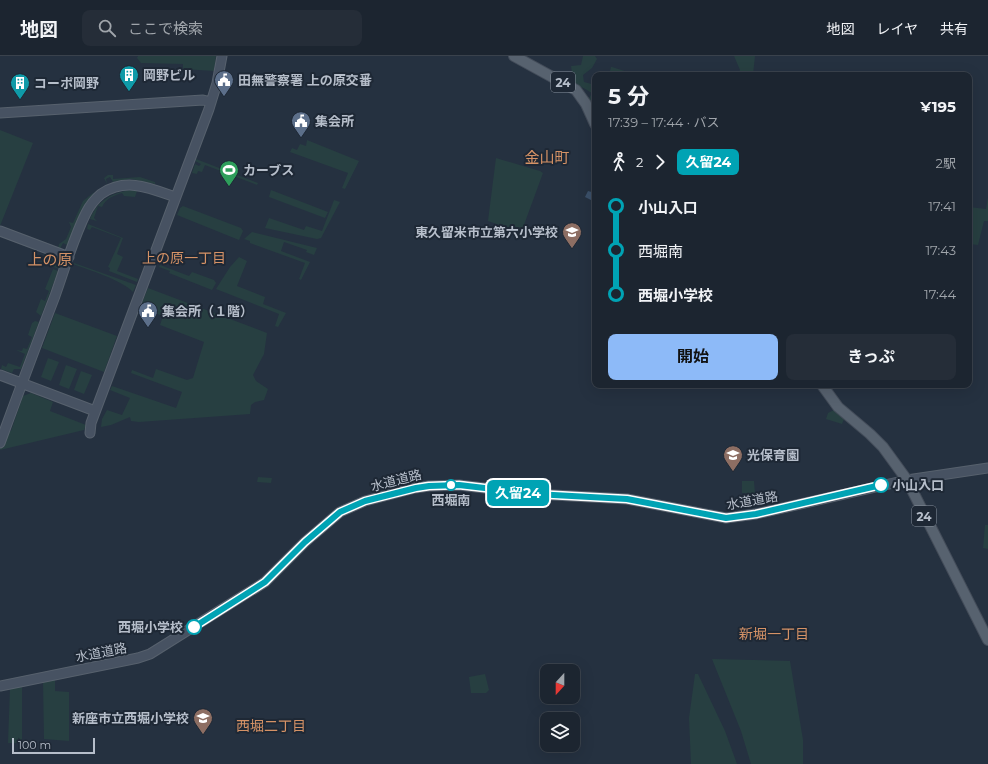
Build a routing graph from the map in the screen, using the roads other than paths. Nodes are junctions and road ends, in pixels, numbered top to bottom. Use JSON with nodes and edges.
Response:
{"nodes":[{"id":1,"x":222,"y":56,"type":"edge"},
{"id":2,"x":514,"y":56,"type":"edge"},
{"id":3,"x":211,"y":102,"type":"junction"},
{"id":4,"x":0,"y":113,"type":"edge"},
{"id":5,"x":592,"y":117,"type":"edge"},
{"id":6,"x":175,"y":197,"type":"junction"},
{"id":7,"x":0,"y":231,"type":"edge"},
{"id":8,"x":69,"y":257,"type":"junction"},
{"id":9,"x":0,"y":375,"type":"edge"},
{"id":10,"x":22,"y":383,"type":"junction"},
{"id":11,"x":824,"y":388,"type":"edge"},
{"id":12,"x":95,"y":411,"type":"junction"},
{"id":13,"x":90,"y":433,"type":"dead end"},
{"id":14,"x":0,"y":443,"type":"edge"},
{"id":15,"x":988,"y":468,"type":"edge"},
{"id":16,"x":907,"y":480,"type":"junction"},
{"id":17,"x":988,"y":640,"type":"edge"},
{"id":18,"x":0,"y":686,"type":"edge"}],
"edges":[{"from":1,"to":3,"type":"street"},
{"from":2,"to":5,"type":"main road","number":"24"},
{"from":3,"to":4,"type":"street"},
{"from":3,"to":6,"type":"street"},
{"from":6,"to":8,"type":"street"},
{"from":6,"to":12,"type":"street"},
{"from":7,"to":8,"type":"street"},
{"from":8,"to":10,"type":"street"},
{"from":9,"to":10,"type":"street"},
{"from":10,"to":12,"type":"street"},
{"from":10,"to":14,"type":"street"},
{"from":11,"to":16,"type":"main road","number":"24"},
{"from":12,"to":13,"type":"street"},
{"from":15,"to":16,"type":"street","name":"水道道路"},
{"from":16,"to":17,"type":"main road","number":"24"},
{"from":16,"to":18,"type":"street","name":"水道道路"}]}
